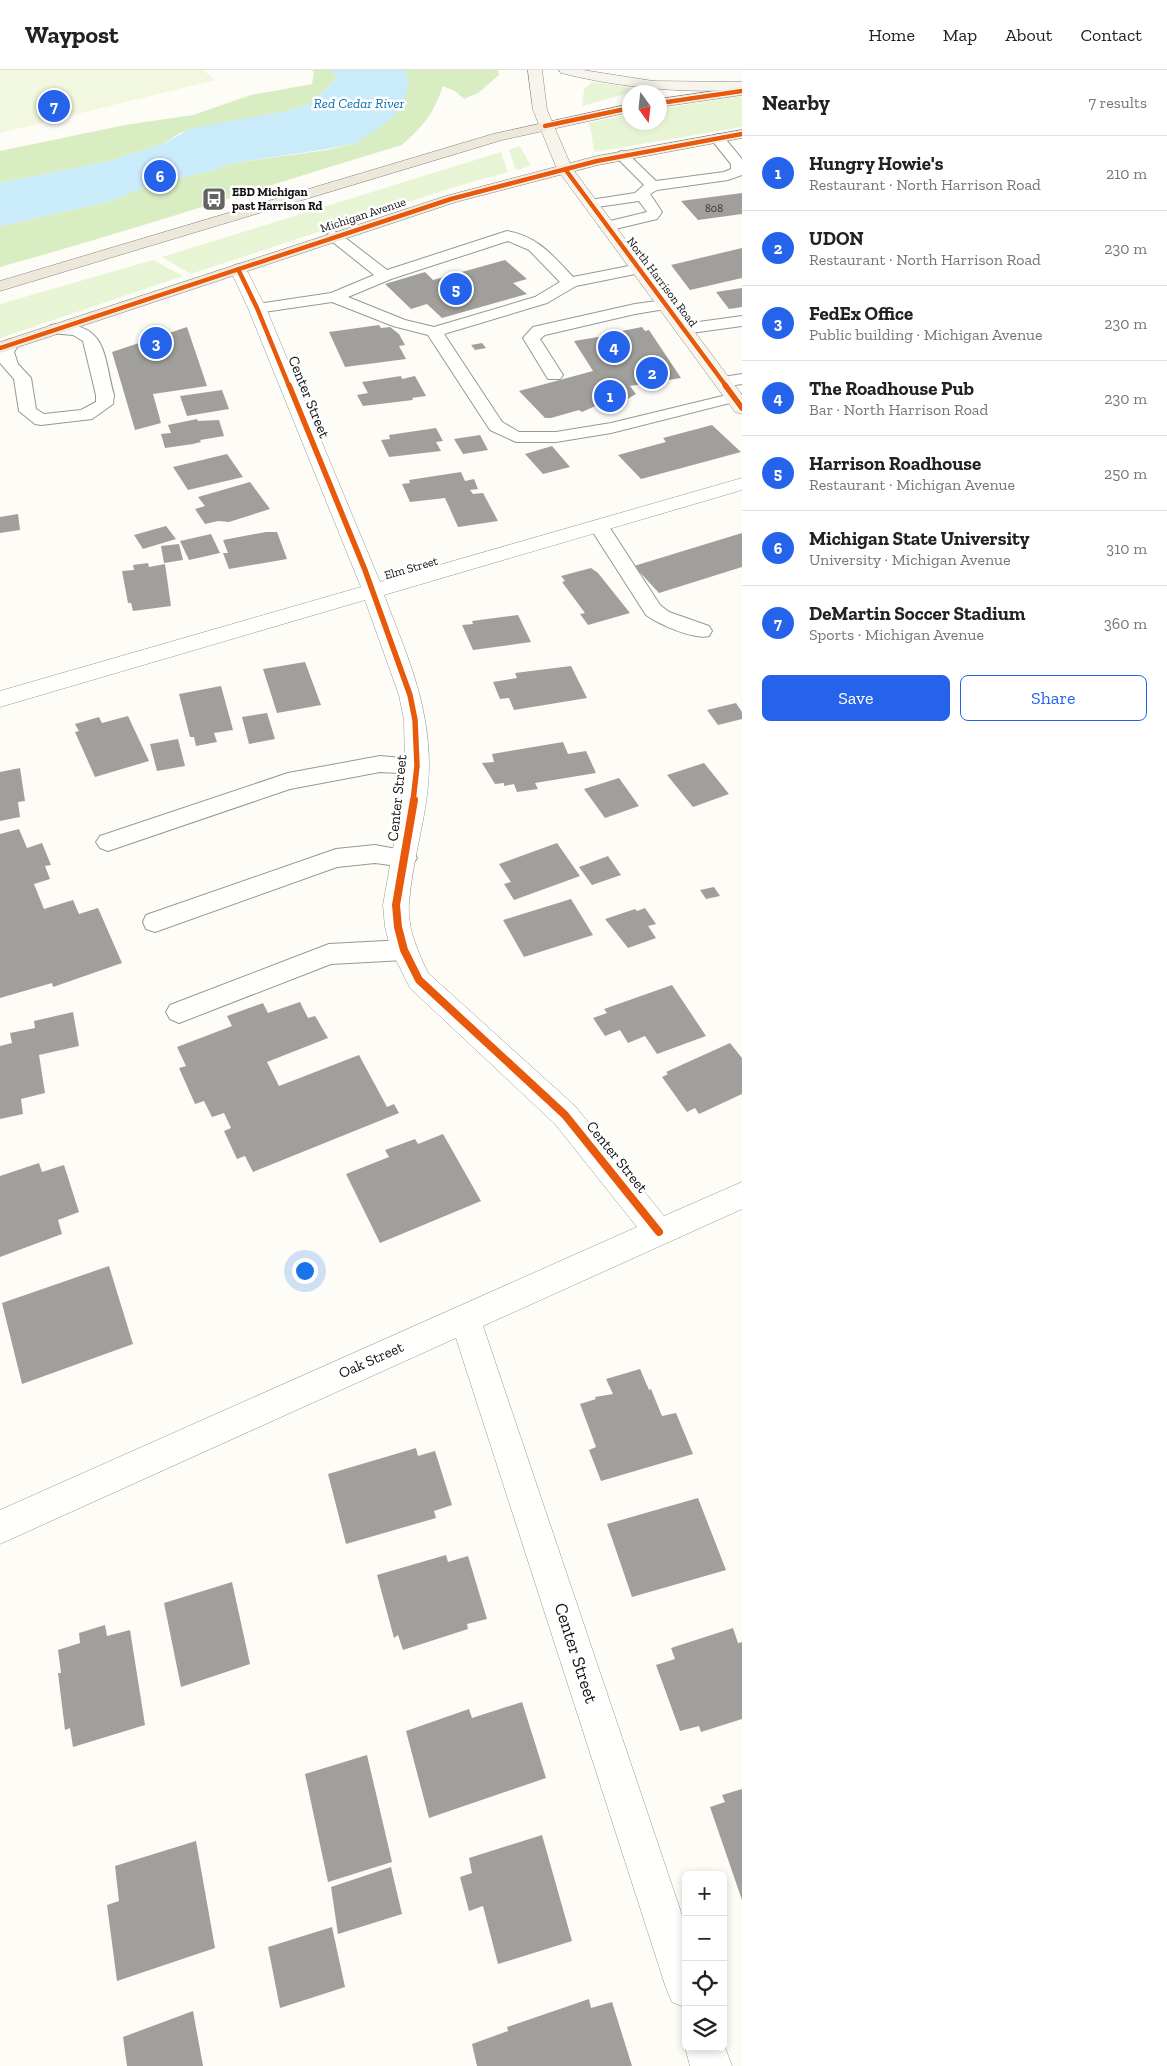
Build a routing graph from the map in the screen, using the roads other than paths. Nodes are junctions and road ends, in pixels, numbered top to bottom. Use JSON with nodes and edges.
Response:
{"nodes":[{"id":1,"x":535,"y":70,"type":"edge"},
{"id":2,"x":566,"y":70,"type":"edge"},
{"id":3,"x":742,"y":86,"type":"edge"},
{"id":4,"x":742,"y":91,"type":"edge"},
{"id":5,"x":667,"y":102,"type":"edge"},
{"id":6,"x":622,"y":110,"type":"edge"},
{"id":7,"x":545,"y":126,"type":"junction"},
{"id":8,"x":742,"y":134,"type":"edge"},
{"id":9,"x":717,"y":138,"type":"junction"},
{"id":10,"x":621,"y":156,"type":"junction"},
{"id":11,"x":565,"y":169,"type":"junction"},
{"id":12,"x":648,"y":191,"type":"junction"},
{"id":13,"x":590,"y":204,"type":"junction"},
{"id":14,"x":607,"y":226,"type":"junction"},
{"id":15,"x":334,"y":236,"type":"junction"},
{"id":16,"x":238,"y":269,"type":"junction"},
{"id":17,"x":639,"y":269,"type":"junction"},
{"id":18,"x":386,"y":276,"type":"junction"},
{"id":19,"x":570,"y":284,"type":"junction"},
{"id":20,"x":0,"y":286,"type":"edge"},
{"id":21,"x":334,"y":297,"type":"junction"},
{"id":22,"x":666,"y":305,"type":"junction"},
{"id":23,"x":257,"y":308,"type":"junction"},
{"id":24,"x":742,"y":321,"type":"edge"},
{"id":25,"x":57,"y":329,"type":"junction"},
{"id":26,"x":684,"y":329,"type":"junction"},
{"id":27,"x":434,"y":332,"type":"junction"},
{"id":28,"x":5,"y":346,"type":"edge"},
{"id":29,"x":554,"y":375,"type":"dead end"},
{"id":30,"x":742,"y":379,"type":"edge"},
{"id":31,"x":723,"y":382,"type":"junction"},
{"id":32,"x":738,"y":403,"type":"edge"},
{"id":33,"x":742,"y":484,"type":"edge"},
{"id":34,"x":599,"y":526,"type":"junction"},
{"id":35,"x":373,"y":591,"type":"junction"},
{"id":36,"x":702,"y":631,"type":"dead end"},
{"id":37,"x":0,"y":699,"type":"edge"},
{"id":38,"x":416,"y":766,"type":"junction"},
{"id":39,"x":108,"y":842,"type":"dead end"},
{"id":40,"x":405,"y":858,"type":"junction"},
{"id":41,"x":156,"y":922,"type":"dead end"},
{"id":42,"x":404,"y":950,"type":"junction"},
{"id":43,"x":178,"y":1012,"type":"dead end"},
{"id":44,"x":742,"y":1195,"type":"edge"},
{"id":45,"x":659,"y":1232,"type":"junction"},
{"id":46,"x":464,"y":1318,"type":"junction"},
{"id":47,"x":0,"y":1527,"type":"edge"},
{"id":48,"x":682,"y":1976,"type":"edge"},
{"id":49,"x":706,"y":2051,"type":"edge"},
{"id":50,"x":711,"y":2066,"type":"edge"}],
"edges":[{"from":1,"to":7,"type":"street","name":"North Harrison Road"},
{"from":2,"to":3,"type":"street"},
{"from":4,"to":5,"type":"main road"},
{"from":6,"to":7,"type":"main road"},
{"from":7,"to":11,"type":"street","name":"North Harrison Road"},
{"from":7,"to":20,"type":"main road"},
{"from":8,"to":9,"type":"main road","name":"Michigan Avenue"},
{"from":9,"to":10,"type":"main road","name":"Michigan Avenue"},
{"from":9,"to":12,"type":"lane"},
{"from":10,"to":11,"type":"main road","name":"Michigan Avenue"},
{"from":10,"to":12,"type":"lane"},
{"from":11,"to":13,"type":"street","name":"North Harrison Road"},
{"from":11,"to":15,"type":"main road","name":"Michigan Avenue"},
{"from":12,"to":13,"type":"lane"},
{"from":12,"to":14,"type":"lane"},
{"from":13,"to":14,"type":"street","name":"North Harrison Road"},
{"from":14,"to":17,"type":"street","name":"North Harrison Road"},
{"from":15,"to":16,"type":"main road","name":"Michigan Avenue"},
{"from":15,"to":18,"type":"lane"},
{"from":16,"to":23,"type":"street","name":"Center Street"},
{"from":16,"to":25,"type":"main road","name":"Michigan Avenue"},
{"from":17,"to":19,"type":"lane"},
{"from":17,"to":22,"type":"street","name":"North Harrison Road"},
{"from":18,"to":19,"type":"lane"},
{"from":18,"to":21,"type":"lane"},
{"from":19,"to":27,"type":"lane"},
{"from":21,"to":23,"type":"lane"},
{"from":21,"to":27,"type":"lane"},
{"from":22,"to":26,"type":"street","name":"North Harrison Road"},
{"from":22,"to":29,"type":"lane"},
{"from":23,"to":35,"type":"street","name":"Center Street"},
{"from":24,"to":26,"type":"lane"},
{"from":25,"to":28,"type":"main road","name":"Michigan Avenue"},
{"from":25,"to":28,"type":"lane"},
{"from":26,"to":31,"type":"street","name":"North Harrison Road"},
{"from":27,"to":32,"type":"lane"},
{"from":30,"to":31,"type":"lane"},
{"from":31,"to":32,"type":"street","name":"North Harrison Road"},
{"from":33,"to":34,"type":"street","name":"Elm Street"},
{"from":34,"to":35,"type":"street","name":"Elm Street"},
{"from":34,"to":36,"type":"lane"},
{"from":35,"to":37,"type":"street","name":"Elm Street"},
{"from":35,"to":38,"type":"street","name":"Center Street"},
{"from":38,"to":39,"type":"lane"},
{"from":38,"to":40,"type":"street","name":"Center Street"},
{"from":40,"to":41,"type":"lane"},
{"from":40,"to":42,"type":"street","name":"Center Street"},
{"from":42,"to":43,"type":"lane"},
{"from":42,"to":45,"type":"street","name":"Center Street"},
{"from":44,"to":45,"type":"street","name":"Oak Street"},
{"from":45,"to":46,"type":"street","name":"Oak Street"},
{"from":46,"to":47,"type":"street","name":"Oak Street"},
{"from":46,"to":48,"type":"street","name":"Center Street"},
{"from":49,"to":50,"type":"street"}]}
